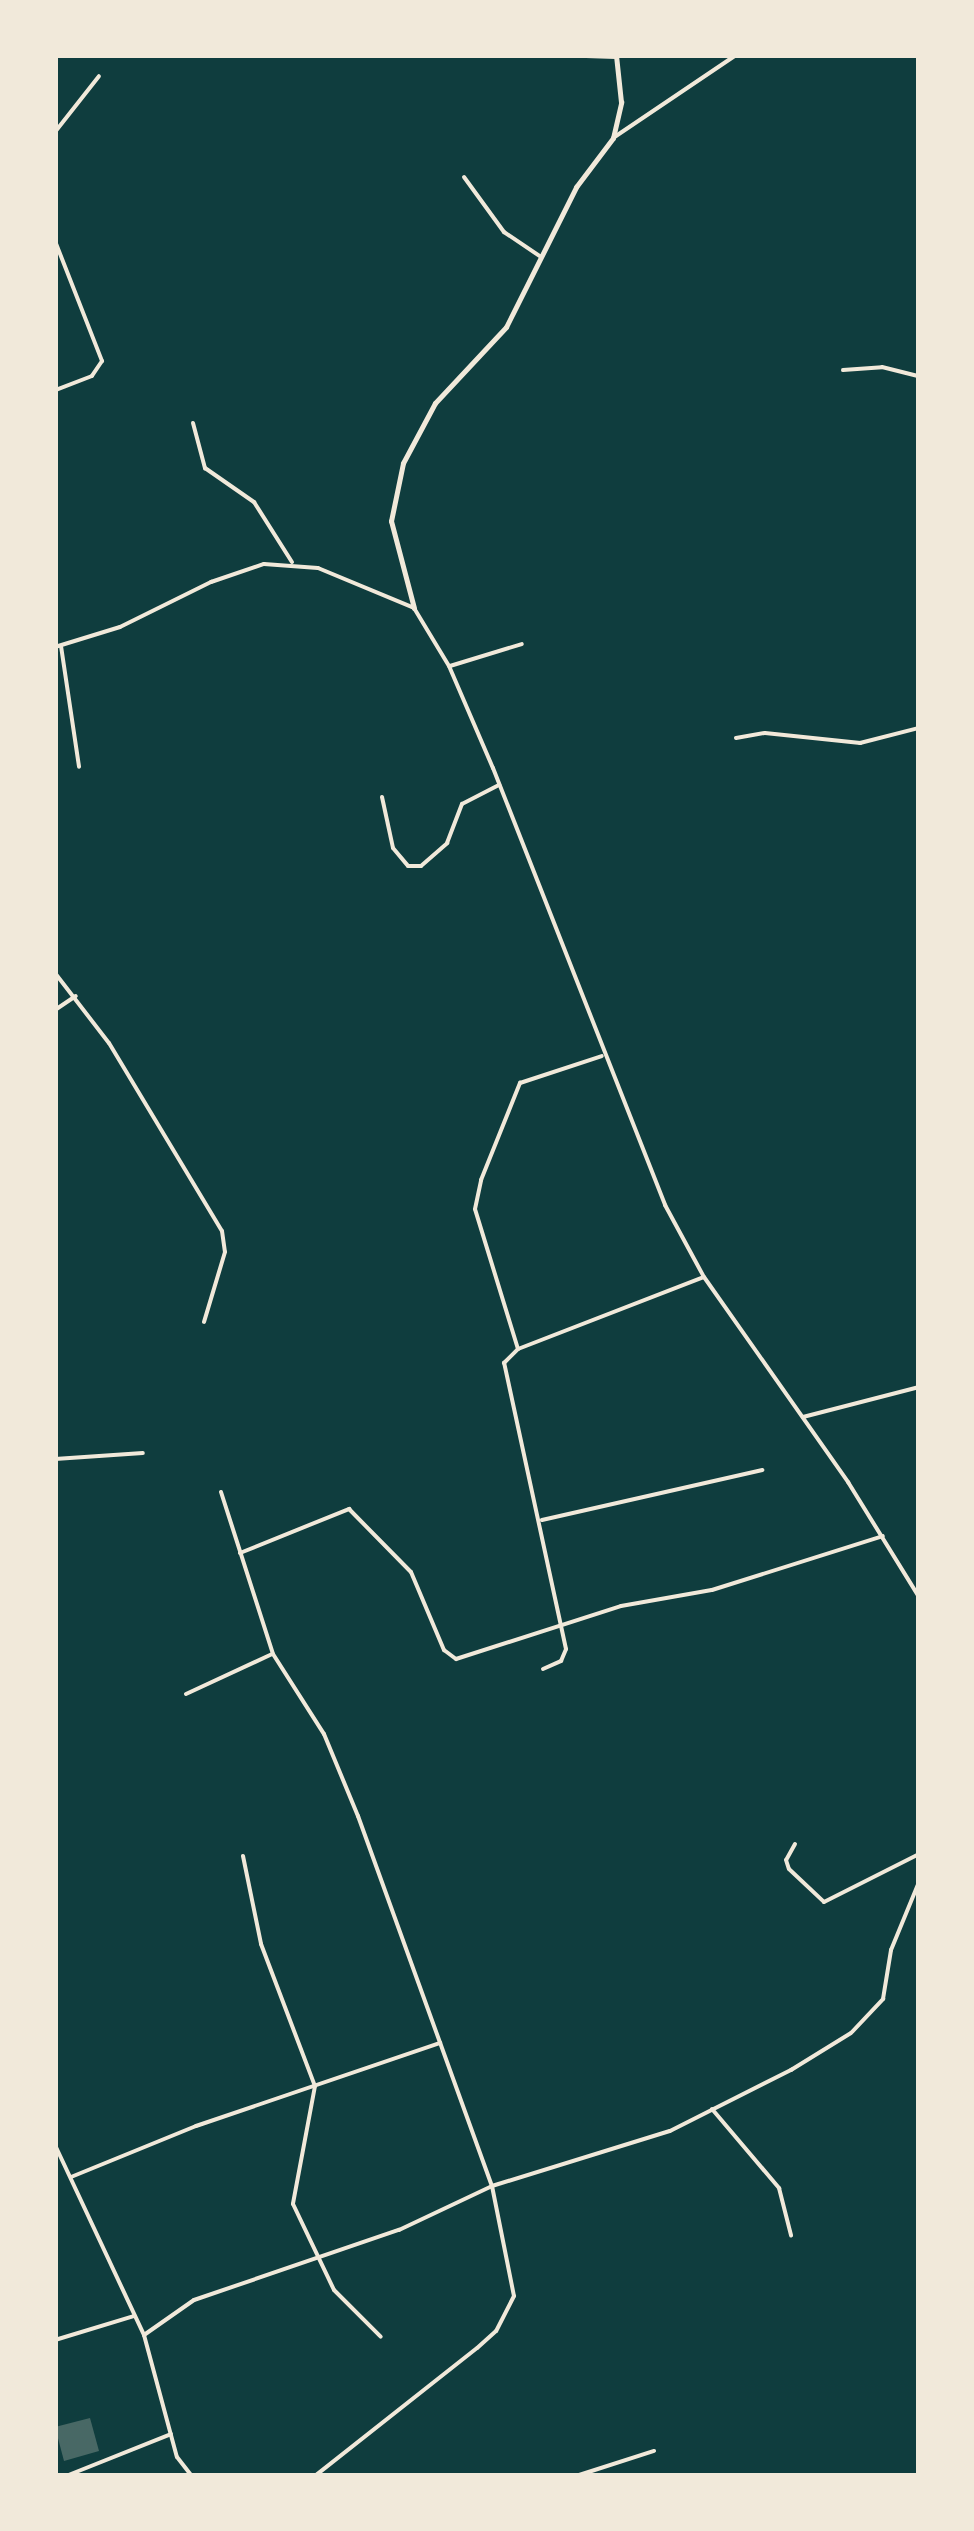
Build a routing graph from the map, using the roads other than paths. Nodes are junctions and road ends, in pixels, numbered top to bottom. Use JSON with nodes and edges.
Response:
{"nodes":[{"id":1,"x":556,"y":55,"type":"edge"},
{"id":2,"x":736,"y":55,"type":"edge"},
{"id":3,"x":616,"y":56,"type":"edge"},
{"id":4,"x":99,"y":76,"type":"dead end"},
{"id":5,"x":55,"y":132,"type":"edge"},
{"id":6,"x":613,"y":138,"type":"junction"},
{"id":7,"x":464,"y":176,"type":"dead end"},
{"id":8,"x":55,"y":240,"type":"edge"},
{"id":9,"x":540,"y":256,"type":"junction"},
{"id":10,"x":843,"y":370,"type":"dead end"},
{"id":11,"x":919,"y":376,"type":"edge"},
{"id":12,"x":55,"y":390,"type":"edge"},
{"id":13,"x":194,"y":423,"type":"dead end"},
{"id":14,"x":292,"y":562,"type":"junction"},
{"id":15,"x":414,"y":608,"type":"junction"},
{"id":16,"x":522,"y":644,"type":"dead end"},
{"id":17,"x":58,"y":646,"type":"edge"},
{"id":18,"x":449,"y":666,"type":"junction"},
{"id":19,"x":919,"y":728,"type":"edge"},
{"id":20,"x":736,"y":738,"type":"dead end"},
{"id":21,"x":79,"y":768,"type":"dead end"},
{"id":22,"x":499,"y":785,"type":"junction"},
{"id":23,"x":382,"y":797,"type":"dead end"},
{"id":24,"x":55,"y":974,"type":"edge"},
{"id":25,"x":77,"y":995,"type":"junction"},
{"id":26,"x":55,"y":1010,"type":"edge"},
{"id":27,"x":602,"y":1056,"type":"junction"},
{"id":28,"x":704,"y":1277,"type":"junction"},
{"id":29,"x":204,"y":1322,"type":"dead end"},
{"id":30,"x":518,"y":1349,"type":"junction"},
{"id":31,"x":919,"y":1387,"type":"edge"},
{"id":32,"x":803,"y":1417,"type":"junction"},
{"id":33,"x":143,"y":1453,"type":"dead end"},
{"id":34,"x":55,"y":1459,"type":"edge"},
{"id":35,"x":762,"y":1470,"type":"dead end"},
{"id":36,"x":220,"y":1492,"type":"dead end"},
{"id":37,"x":542,"y":1520,"type":"junction"},
{"id":38,"x":883,"y":1536,"type":"junction"},
{"id":39,"x":240,"y":1553,"type":"junction"},
{"id":40,"x":919,"y":1596,"type":"edge"},
{"id":41,"x":559,"y":1625,"type":"junction"},
{"id":42,"x":273,"y":1654,"type":"junction"},
{"id":43,"x":543,"y":1669,"type":"dead end"},
{"id":44,"x":186,"y":1694,"type":"dead end"},
{"id":45,"x":795,"y":1844,"type":"dead end"},
{"id":46,"x":919,"y":1854,"type":"edge"},
{"id":47,"x":243,"y":1856,"type":"dead end"},
{"id":48,"x":919,"y":1882,"type":"edge"},
{"id":49,"x":440,"y":2043,"type":"junction"},
{"id":50,"x":315,"y":2086,"type":"junction"},
{"id":51,"x":712,"y":2109,"type":"junction"},
{"id":52,"x":55,"y":2145,"type":"edge"},
{"id":53,"x":57,"y":2159,"type":"edge"},
{"id":54,"x":71,"y":2177,"type":"junction"},
{"id":55,"x":492,"y":2186,"type":"junction"},
{"id":56,"x":791,"y":2235,"type":"dead end"},
{"id":57,"x":314,"y":2256,"type":"junction"},
{"id":58,"x":134,"y":2316,"type":"junction"},
{"id":59,"x":144,"y":2335,"type":"junction"},
{"id":60,"x":381,"y":2337,"type":"dead end"},
{"id":61,"x":55,"y":2340,"type":"edge"},
{"id":62,"x":171,"y":2434,"type":"junction"},
{"id":63,"x":654,"y":2451,"type":"dead end"},
{"id":64,"x":66,"y":2476,"type":"edge"},
{"id":65,"x":192,"y":2476,"type":"edge"},
{"id":66,"x":315,"y":2476,"type":"edge"},
{"id":67,"x":576,"y":2476,"type":"edge"}],
"edges":[{"from":1,"to":3,"type":"street"},
{"from":2,"to":6,"type":"street"},
{"from":3,"to":6,"type":"street"},
{"from":4,"to":5,"type":"street"},
{"from":6,"to":9,"type":"street"},
{"from":7,"to":9,"type":"street"},
{"from":8,"to":12,"type":"street"},
{"from":9,"to":15,"type":"street"},
{"from":10,"to":11,"type":"street"},
{"from":13,"to":14,"type":"street"},
{"from":14,"to":15,"type":"street"},
{"from":14,"to":17,"type":"street"},
{"from":15,"to":18,"type":"street"},
{"from":16,"to":18,"type":"street"},
{"from":17,"to":21,"type":"street"},
{"from":18,"to":22,"type":"street"},
{"from":19,"to":20,"type":"street"},
{"from":22,"to":23,"type":"street"},
{"from":22,"to":27,"type":"street"},
{"from":24,"to":25,"type":"street"},
{"from":25,"to":26,"type":"street"},
{"from":25,"to":29,"type":"street"},
{"from":27,"to":28,"type":"street"},
{"from":27,"to":30,"type":"street"},
{"from":28,"to":30,"type":"street"},
{"from":28,"to":32,"type":"street"},
{"from":30,"to":37,"type":"street"},
{"from":31,"to":32,"type":"street"},
{"from":32,"to":38,"type":"street"},
{"from":33,"to":34,"type":"street"},
{"from":35,"to":37,"type":"street"},
{"from":36,"to":39,"type":"street"},
{"from":37,"to":41,"type":"street"},
{"from":38,"to":40,"type":"street"},
{"from":38,"to":41,"type":"street"},
{"from":39,"to":41,"type":"street"},
{"from":39,"to":42,"type":"street"},
{"from":41,"to":43,"type":"street"},
{"from":42,"to":44,"type":"street"},
{"from":42,"to":49,"type":"street"},
{"from":45,"to":46,"type":"street"},
{"from":47,"to":50,"type":"street"},
{"from":48,"to":51,"type":"street"},
{"from":49,"to":50,"type":"street"},
{"from":49,"to":55,"type":"street"},
{"from":50,"to":54,"type":"street"},
{"from":50,"to":57,"type":"street"},
{"from":51,"to":55,"type":"street"},
{"from":51,"to":56,"type":"street"},
{"from":52,"to":53,"type":"street"},
{"from":53,"to":54,"type":"street"},
{"from":54,"to":58,"type":"street"},
{"from":55,"to":57,"type":"street"},
{"from":55,"to":66,"type":"street"},
{"from":57,"to":59,"type":"street"},
{"from":57,"to":60,"type":"street"},
{"from":58,"to":59,"type":"street"},
{"from":58,"to":61,"type":"street"},
{"from":59,"to":62,"type":"street"},
{"from":62,"to":64,"type":"street"},
{"from":62,"to":65,"type":"street"},
{"from":63,"to":67,"type":"street"}]}
